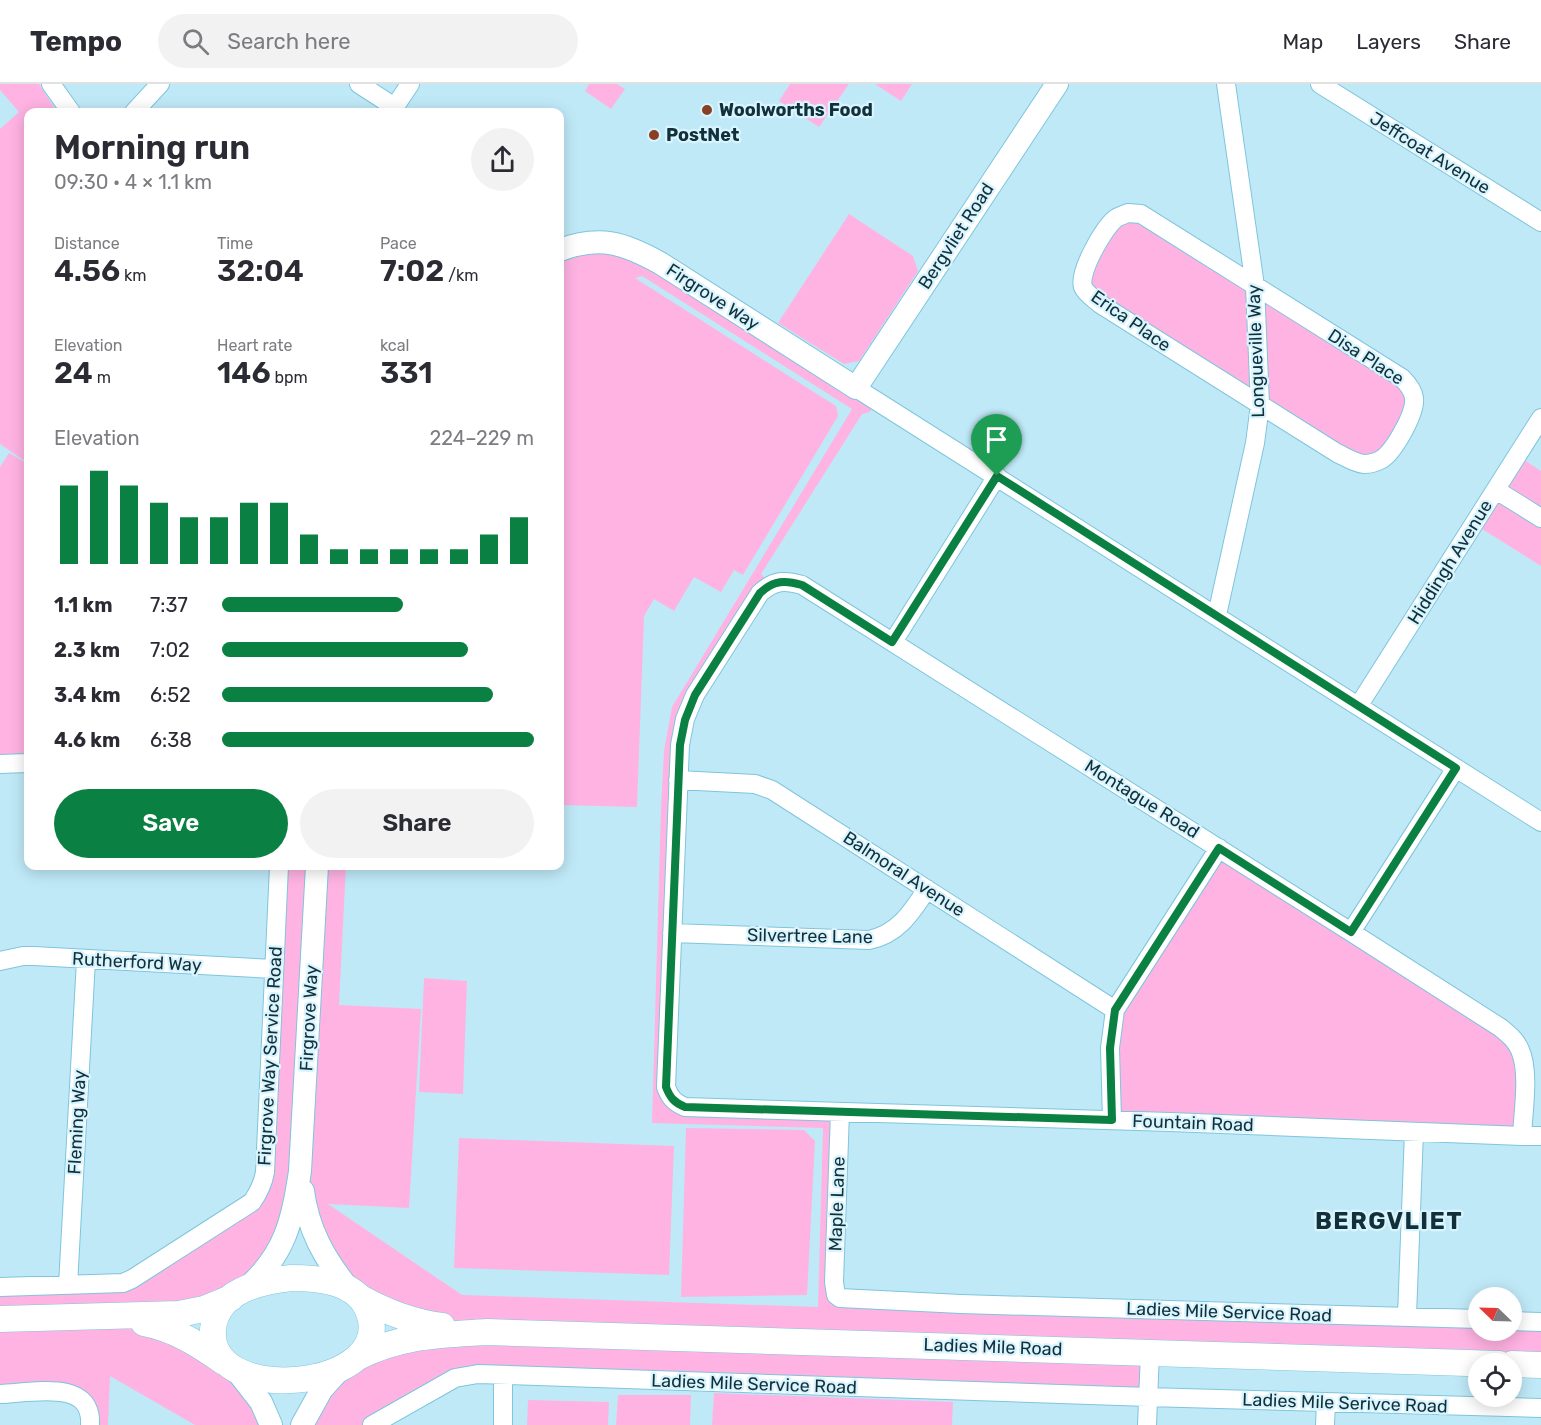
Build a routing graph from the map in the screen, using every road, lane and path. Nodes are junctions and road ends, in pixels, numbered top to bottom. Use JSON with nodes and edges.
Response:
{"nodes":[{"id":1,"x":51,"y":84,"type":"edge"},
{"id":2,"x":160,"y":84,"type":"edge"},
{"id":3,"x":359,"y":84,"type":"edge"},
{"id":4,"x":410,"y":84,"type":"edge"},
{"id":5,"x":1057,"y":84,"type":"edge"},
{"id":6,"x":1226,"y":84,"type":"edge"},
{"id":7,"x":1320,"y":84,"type":"edge"},
{"id":8,"x":1342,"y":90,"type":"edge"},
{"id":9,"x":68,"y":108,"type":"edge"},
{"id":10,"x":138,"y":108,"type":"edge"},
{"id":11,"x":1541,"y":222,"type":"edge"},
{"id":12,"x":564,"y":249,"type":"edge"},
{"id":13,"x":1255,"y":286,"type":"junction"},
{"id":14,"x":856,"y":388,"type":"junction"},
{"id":15,"x":1260,"y":405,"type":"junction"},
{"id":16,"x":1541,"y":418,"type":"edge"},
{"id":17,"x":997,"y":476,"type":"junction"},
{"id":18,"x":1496,"y":490,"type":"junction"},
{"id":19,"x":1541,"y":518,"type":"edge"},
{"id":20,"x":1217,"y":615,"type":"junction"},
{"id":21,"x":892,"y":642,"type":"junction"},
{"id":22,"x":1359,"y":705,"type":"junction"},
{"id":23,"x":24,"y":763,"type":"edge"},
{"id":24,"x":0,"y":764,"type":"edge"},
{"id":25,"x":1456,"y":768,"type":"junction"},
{"id":26,"x":678,"y":780,"type":"junction"},
{"id":27,"x":1541,"y":822,"type":"edge"},
{"id":28,"x":1219,"y":848,"type":"junction"},
{"id":29,"x":279,"y":870,"type":"edge"},
{"id":30,"x":317,"y":870,"type":"edge"},
{"id":31,"x":927,"y":889,"type":"junction"},
{"id":32,"x":1351,"y":932,"type":"junction"},
{"id":33,"x":672,"y":933,"type":"junction"},
{"id":34,"x":86,"y":960,"type":"junction"},
{"id":35,"x":0,"y":961,"type":"edge"},
{"id":36,"x":274,"y":969,"type":"junction"},
{"id":37,"x":1115,"y":1010,"type":"junction"},
{"id":38,"x":840,"y":1112,"type":"junction"},
{"id":39,"x":1112,"y":1120,"type":"junction"},
{"id":40,"x":1414,"y":1132,"type":"junction"},
{"id":41,"x":1522,"y":1136,"type":"junction"},
{"id":42,"x":1541,"y":1136,"type":"edge"},
{"id":43,"x":300,"y":1171,"type":"junction"},
{"id":44,"x":68,"y":1285,"type":"junction"},
{"id":45,"x":0,"y":1287,"type":"edge"},
{"id":46,"x":239,"y":1293,"type":"junction"},
{"id":47,"x":355,"y":1293,"type":"junction"},
{"id":48,"x":836,"y":1295,"type":"joint"},
{"id":49,"x":102,"y":1316,"type":"junction"},
{"id":50,"x":1407,"y":1316,"type":"junction"},
{"id":51,"x":0,"y":1319,"type":"edge"},
{"id":52,"x":1468,"y":1319,"type":"edge"},
{"id":53,"x":1522,"y":1321,"type":"edge"},
{"id":54,"x":1541,"y":1322,"type":"edge"},
{"id":55,"x":487,"y":1332,"type":"junction"},
{"id":56,"x":1150,"y":1353,"type":"junction"},
{"id":57,"x":350,"y":1363,"type":"junction"},
{"id":58,"x":1468,"y":1363,"type":"edge"},
{"id":59,"x":1522,"y":1364,"type":"edge"},
{"id":60,"x":1541,"y":1365,"type":"edge"},
{"id":61,"x":231,"y":1367,"type":"junction"},
{"id":62,"x":503,"y":1376,"type":"junction"},
{"id":63,"x":0,"y":1394,"type":"edge"},
{"id":64,"x":1148,"y":1397,"type":"junction"},
{"id":65,"x":1326,"y":1402,"type":"junction"},
{"id":66,"x":1541,"y":1408,"type":"edge"},
{"id":67,"x":90,"y":1425,"type":"edge"},
{"id":68,"x":272,"y":1425,"type":"edge"},
{"id":69,"x":302,"y":1425,"type":"edge"},
{"id":70,"x":372,"y":1425,"type":"edge"},
{"id":71,"x":503,"y":1425,"type":"edge"},
{"id":72,"x":1147,"y":1425,"type":"edge"},
{"id":73,"x":1325,"y":1425,"type":"edge"}],
"edges":[{"from":1,"to":9,"type":"street"},
{"from":2,"to":10,"type":"street"},
{"from":3,"to":4,"type":"street"},
{"from":5,"to":14,"type":"street","name":"Bergvliet Road"},
{"from":6,"to":13,"type":"street","name":"Longueville Way"},
{"from":7,"to":8,"type":"street","name":"Jeffcoat Avenue"},
{"from":8,"to":11,"type":"street","name":"Jeffcoat Avenue"},
{"from":12,"to":14,"type":"street","name":"Firgrove Way"},
{"from":13,"to":15,"type":"street","name":"Longueville Way"},
{"from":13,"to":15,"type":"street","name":"Disa Place"},
{"from":13,"to":15,"type":"street","name":"Erica Place"},
{"from":14,"to":17,"type":"street"},
{"from":15,"to":20,"type":"street","name":"Longueville Way"},
{"from":16,"to":18,"type":"street","name":"Hiddingh Avenue"},
{"from":17,"to":20,"type":"street"},
{"from":17,"to":21,"type":"street"},
{"from":18,"to":19,"type":"street"},
{"from":18,"to":22,"type":"street","name":"Hiddingh Avenue"},
{"from":20,"to":22,"type":"street"},
{"from":21,"to":26,"type":"street","name":"Montague Road"},
{"from":21,"to":28,"type":"street","name":"Montague Road"},
{"from":22,"to":25,"type":"street"},
{"from":23,"to":24,"type":"street"},
{"from":25,"to":27,"type":"street"},
{"from":25,"to":32,"type":"street"},
{"from":26,"to":31,"type":"street","name":"Balmoral Avenue"},
{"from":26,"to":33,"type":"street"},
{"from":28,"to":32,"type":"street","name":"Montague Road"},
{"from":28,"to":37,"type":"street"},
{"from":29,"to":36,"type":"street","name":"Firgrove Way Service Road"},
{"from":30,"to":43,"type":"street","name":"Firgrove Way"},
{"from":31,"to":33,"type":"street","name":"Silvertree Lane"},
{"from":31,"to":37,"type":"street","name":"Balmoral Avenue"},
{"from":32,"to":41,"type":"street","name":"Montague Road"},
{"from":33,"to":38,"type":"street","name":"Fountain Road"},
{"from":34,"to":35,"type":"street","name":"Rutherford Way"},
{"from":34,"to":36,"type":"street","name":"Rutherford Way"},
{"from":34,"to":44,"type":"street","name":"Fleming Way"},
{"from":36,"to":44,"type":"street","name":"Firgrove Way Service Road"},
{"from":37,"to":39,"type":"street"},
{"from":38,"to":39,"type":"street","name":"Fountain Road"},
{"from":38,"to":48,"type":"street","name":"Maple Lane"},
{"from":39,"to":40,"type":"street","name":"Fountain Road"},
{"from":40,"to":41,"type":"street","name":"Fountain Road"},
{"from":40,"to":50,"type":"street"},
{"from":41,"to":42,"type":"street","name":"Fountain Road"},
{"from":43,"to":46,"type":"street","name":"Firgrove Way"},
{"from":43,"to":47,"type":"street","name":"Firgrove Way"},
{"from":44,"to":45,"type":"street"},
{"from":46,"to":47,"type":"main road"},
{"from":46,"to":49,"type":"main road"},
{"from":46,"to":61,"type":"main road"},
{"from":47,"to":55,"type":"main road","name":"Ladies Mile Road"},
{"from":47,"to":57,"type":"main road"},
{"from":48,"to":50,"type":"street","name":"Ladies Mile Service Road"},
{"from":49,"to":51,"type":"main road"},
{"from":49,"to":61,"type":"main road"},
{"from":50,"to":52,"type":"street","name":"Ladies Mile Service Road"},
{"from":53,"to":54,"type":"street"},
{"from":55,"to":56,"type":"main road","name":"Ladies Mile Road"},
{"from":55,"to":57,"type":"main road","name":"Ladies Mile Road"},
{"from":56,"to":58,"type":"main road","name":"Ladies Mile Road"},
{"from":56,"to":64,"type":"street"},
{"from":57,"to":61,"type":"main road"},
{"from":57,"to":69,"type":"street"},
{"from":59,"to":60,"type":"main road"},
{"from":61,"to":68,"type":"street"},
{"from":62,"to":64,"type":"street","name":"Ladies Mile Service Road"},
{"from":62,"to":70,"type":"street","name":"Ladies Mile Service Road"},
{"from":62,"to":71,"type":"street"},
{"from":63,"to":67,"type":"street"},
{"from":64,"to":65,"type":"street","name":"Ladies Mile Serivce Road"},
{"from":64,"to":72,"type":"street"},
{"from":65,"to":66,"type":"street","name":"Ladies Mile Serivce Road"},
{"from":65,"to":73,"type":"street"}]}
